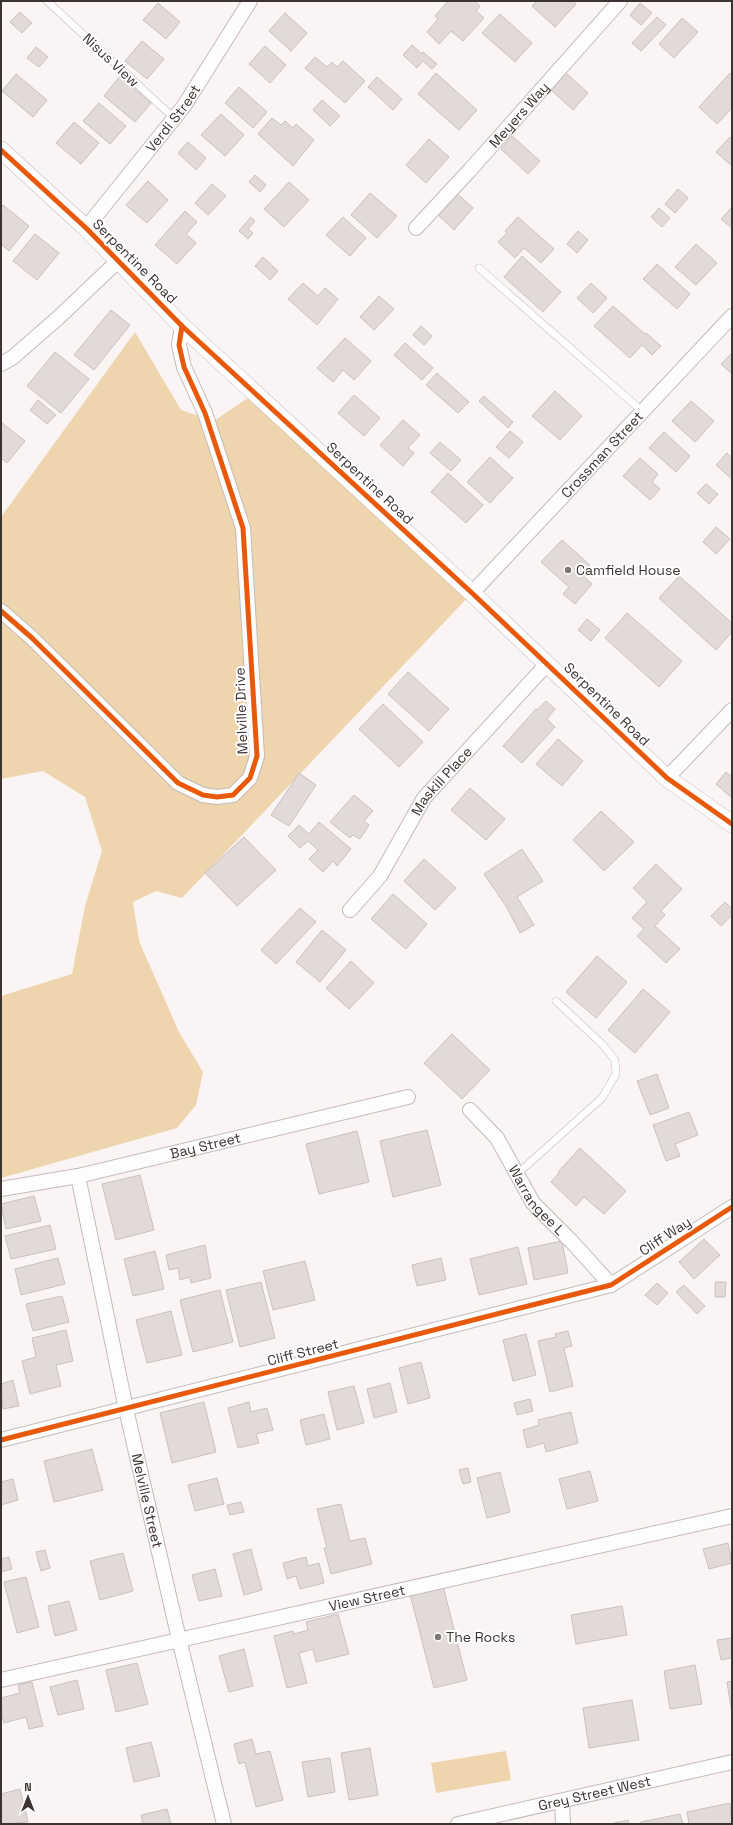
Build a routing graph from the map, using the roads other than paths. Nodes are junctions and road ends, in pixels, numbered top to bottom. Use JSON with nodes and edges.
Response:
{"nodes":[{"id":1,"x":47,"y":1,"type":"edge"},
{"id":2,"x":250,"y":1,"type":"edge"},
{"id":3,"x":620,"y":1,"type":"edge"},
{"id":4,"x":174,"y":119,"type":"junction"},
{"id":5,"x":1,"y":150,"type":"edge"},
{"id":6,"x":86,"y":228,"type":"junction"},
{"id":7,"x":416,"y":228,"type":"dead end"},
{"id":8,"x":118,"y":261,"type":"junction"},
{"id":9,"x":479,"y":268,"type":"dead end"},
{"id":10,"x":732,"y":316,"type":"edge"},
{"id":11,"x":182,"y":326,"type":"junction"},
{"id":12,"x":1,"y":364,"type":"edge"},
{"id":13,"x":642,"y":411,"type":"junction"},
{"id":14,"x":472,"y":593,"type":"junction"},
{"id":15,"x":1,"y":611,"type":"edge"},
{"id":16,"x":547,"y":664,"type":"junction"},
{"id":17,"x":732,"y":710,"type":"edge"},
{"id":18,"x":667,"y":778,"type":"junction"},
{"id":19,"x":732,"y":824,"type":"edge"},
{"id":20,"x":350,"y":910,"type":"dead end"},
{"id":21,"x":556,"y":1001,"type":"dead end"},
{"id":22,"x":408,"y":1097,"type":"dead end"},
{"id":23,"x":470,"y":1110,"type":"dead end"},
{"id":24,"x":516,"y":1174,"type":"junction"},
{"id":25,"x":78,"y":1176,"type":"junction"},
{"id":26,"x":1,"y":1189,"type":"edge"},
{"id":27,"x":732,"y":1207,"type":"edge"},
{"id":28,"x":611,"y":1285,"type":"junction"},
{"id":29,"x":126,"y":1410,"type":"junction"},
{"id":30,"x":1,"y":1440,"type":"edge"},
{"id":31,"x":732,"y":1516,"type":"edge"},
{"id":32,"x":179,"y":1639,"type":"junction"},
{"id":33,"x":1,"y":1680,"type":"edge"},
{"id":34,"x":732,"y":1762,"type":"edge"},
{"id":35,"x":562,"y":1801,"type":"junction"},
{"id":36,"x":224,"y":1824,"type":"edge"},
{"id":37,"x":458,"y":1824,"type":"edge"},
{"id":38,"x":563,"y":1824,"type":"edge"}],
"edges":[{"from":1,"to":4,"type":"lane","name":"Nisus View"},
{"from":2,"to":4,"type":"street","name":"Verdi Street"},
{"from":3,"to":7,"type":"street","name":"Meyers Way"},
{"from":4,"to":6,"type":"street","name":"Verdi Street"},
{"from":5,"to":6,"type":"street","name":"Serpentine Road"},
{"from":6,"to":8,"type":"street","name":"Serpentine Road"},
{"from":8,"to":11,"type":"street","name":"Serpentine Road"},
{"from":8,"to":12,"type":"street"},
{"from":9,"to":13,"type":"lane"},
{"from":10,"to":13,"type":"street","name":"Crossman Street"},
{"from":11,"to":14,"type":"street","name":"Serpentine Road"},
{"from":11,"to":15,"type":"street","name":"Melville Drive"},
{"from":13,"to":14,"type":"street","name":"Crossman Street"},
{"from":14,"to":16,"type":"street","name":"Serpentine Road"},
{"from":16,"to":18,"type":"street","name":"Serpentine Road"},
{"from":16,"to":20,"type":"street","name":"Maskill Place"},
{"from":17,"to":18,"type":"street"},
{"from":18,"to":19,"type":"street","name":"Serpentine Road"},
{"from":21,"to":24,"type":"lane"},
{"from":22,"to":25,"type":"street","name":"Bay Street"},
{"from":23,"to":24,"type":"street","name":"Warrangee L"},
{"from":24,"to":28,"type":"street","name":"Warrangee L"},
{"from":25,"to":26,"type":"street","name":"Bay Street"},
{"from":25,"to":29,"type":"street","name":"Melville Street"},
{"from":27,"to":28,"type":"street","name":"Cliff Way"},
{"from":28,"to":29,"type":"street","name":"Cliff Street"},
{"from":29,"to":30,"type":"street","name":"Cliff Street"},
{"from":29,"to":32,"type":"street","name":"Melville Street"},
{"from":31,"to":32,"type":"street","name":"View Street"},
{"from":32,"to":33,"type":"street","name":"View Street"},
{"from":32,"to":36,"type":"street","name":"Melville Street"},
{"from":34,"to":35,"type":"street","name":"Grey Street West"},
{"from":35,"to":37,"type":"street","name":"Grey Street West"},
{"from":35,"to":38,"type":"street"}]}
